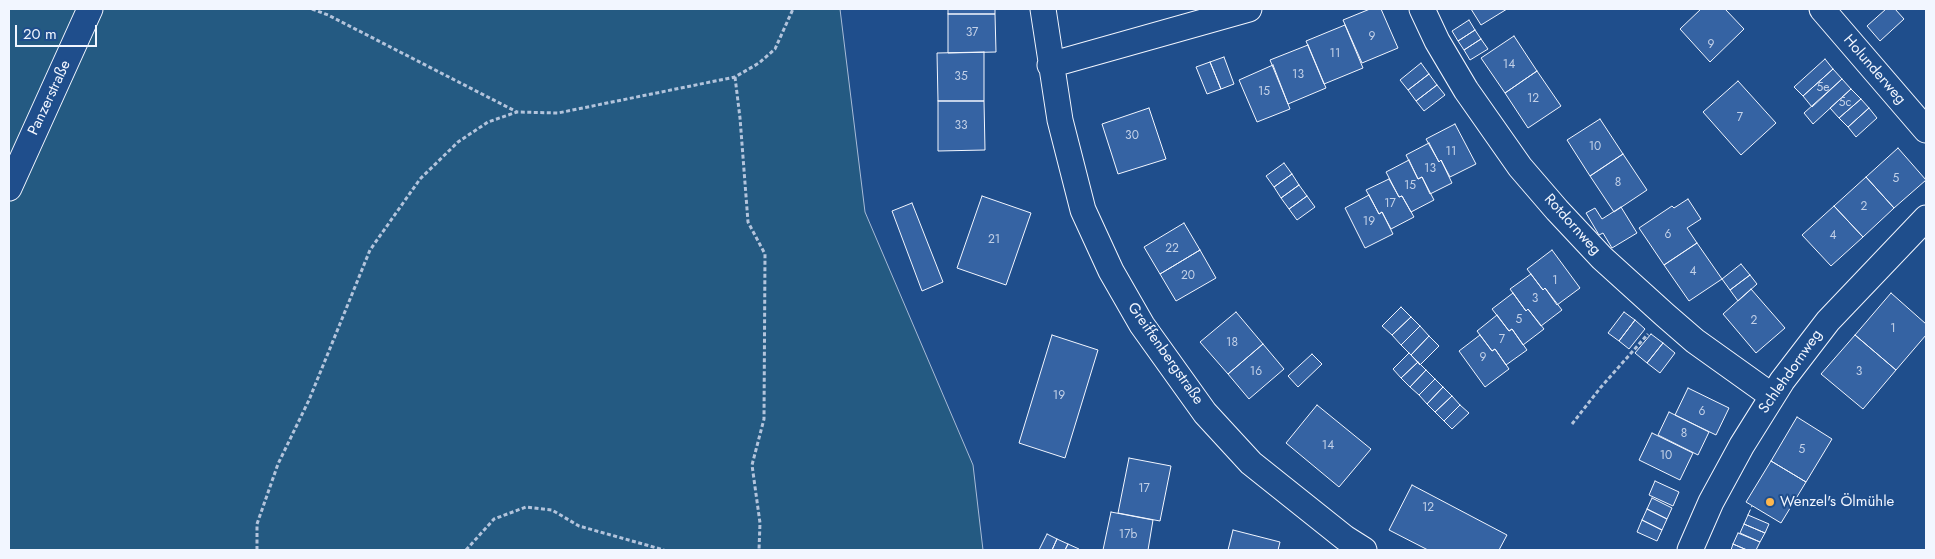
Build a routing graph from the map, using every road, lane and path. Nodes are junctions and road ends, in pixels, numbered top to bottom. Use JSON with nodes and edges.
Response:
{"nodes":[{"id":1,"x":90,"y":9,"type":"edge"},
{"id":2,"x":312,"y":9,"type":"edge"},
{"id":3,"x":793,"y":9,"type":"edge"},
{"id":4,"x":1042,"y":9,"type":"edge"},
{"id":5,"x":1249,"y":9,"type":"edge"},
{"id":6,"x":1422,"y":9,"type":"edge"},
{"id":7,"x":1822,"y":9,"type":"edge"},
{"id":8,"x":1050,"y":65,"type":"junction"},
{"id":9,"x":735,"y":77,"type":"junction"},
{"id":10,"x":517,"y":112,"type":"junction"},
{"id":11,"x":1926,"y":130,"type":"edge"},
{"id":12,"x":9,"y":188,"type":"edge"},
{"id":13,"x":1926,"y":218,"type":"edge"},
{"id":14,"x":1665,"y":315,"type":"junction"},
{"id":15,"x":1772,"y":396,"type":"junction"},
{"id":16,"x":1572,"y":424,"type":"dead end"},
{"id":17,"x":257,"y":550,"type":"edge"},
{"id":18,"x":466,"y":550,"type":"edge"},
{"id":19,"x":664,"y":550,"type":"edge"},
{"id":20,"x":759,"y":550,"type":"edge"},
{"id":21,"x":1364,"y":550,"type":"edge"},
{"id":22,"x":1690,"y":550,"type":"edge"}],
"edges":[{"from":1,"to":12,"type":"street","name":"Panzerstraße"},
{"from":2,"to":10,"type":"path"},
{"from":3,"to":9,"type":"path"},
{"from":4,"to":8,"type":"street","name":"Greiffenbergstraße"},
{"from":5,"to":8,"type":"street"},
{"from":6,"to":14,"type":"street","name":"Rotdornweg"},
{"from":7,"to":11,"type":"street","name":"Holunderweg"},
{"from":8,"to":21,"type":"street","name":"Greiffenbergstraße"},
{"from":9,"to":10,"type":"path"},
{"from":9,"to":20,"type":"path"},
{"from":10,"to":17,"type":"path"},
{"from":13,"to":15,"type":"street","name":"Schlehdornweg"},
{"from":14,"to":15,"type":"street","name":"Rotdornweg"},
{"from":14,"to":16,"type":"path"},
{"from":15,"to":22,"type":"street","name":"Schlehdornweg"},
{"from":18,"to":19,"type":"path"}]}
